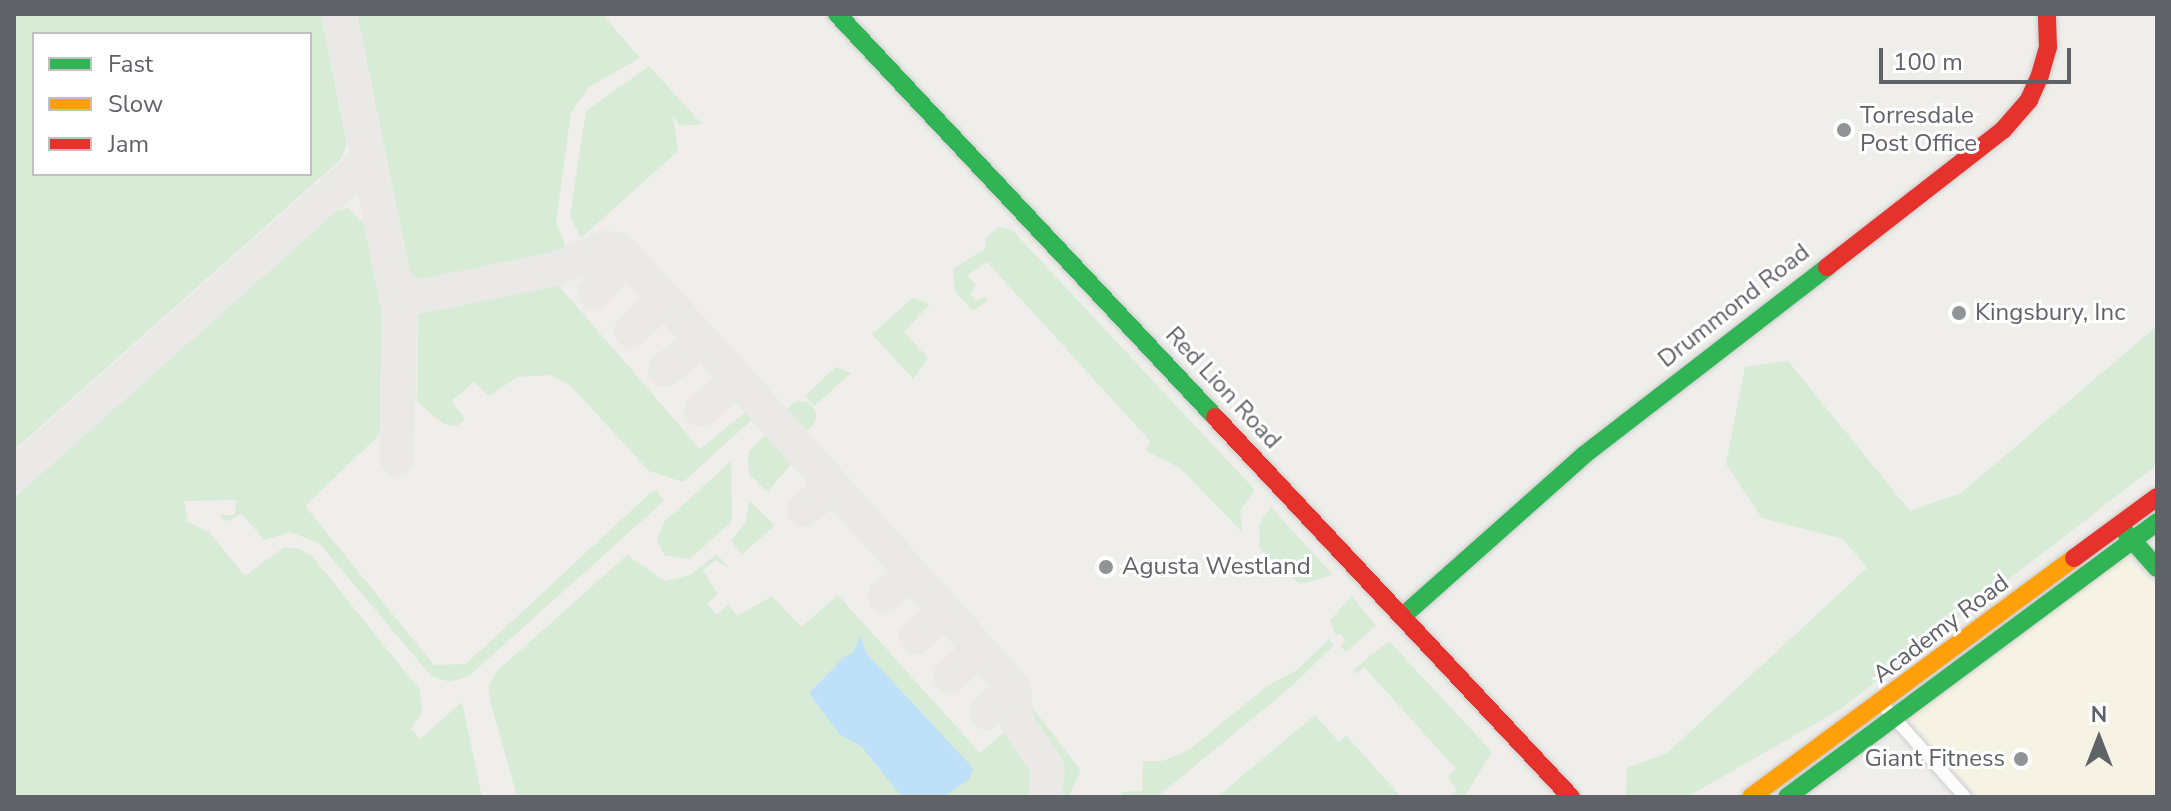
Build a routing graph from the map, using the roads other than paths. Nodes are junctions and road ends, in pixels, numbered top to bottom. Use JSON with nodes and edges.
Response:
{"nodes":[{"id":1,"x":837,"y":14,"type":"edge"},
{"id":2,"x":2047,"y":14,"type":"edge"},
{"id":3,"x":2157,"y":497,"type":"edge"},
{"id":4,"x":2157,"y":522,"type":"edge"},
{"id":5,"x":2120,"y":525,"type":"junction"},
{"id":6,"x":2132,"y":541,"type":"junction"},
{"id":7,"x":2157,"y":568,"type":"edge"},
{"id":8,"x":1404,"y":615,"type":"junction"},
{"id":9,"x":1882,"y":704,"type":"junction"},
{"id":10,"x":1893,"y":720,"type":"junction"},
{"id":11,"x":1571,"y":797,"type":"edge"},
{"id":12,"x":1751,"y":797,"type":"edge"},
{"id":13,"x":1787,"y":797,"type":"edge"},
{"id":14,"x":1965,"y":797,"type":"edge"}],
"edges":[{"from":1,"to":8,"type":"street","name":"Red Lion Road"},
{"from":2,"to":8,"type":"street","name":"Drummond Road"},
{"from":3,"to":5,"type":"street","name":"Academy Road"},
{"from":4,"to":6,"type":"street","name":"Academy Road"},
{"from":5,"to":6,"type":"street"},
{"from":5,"to":9,"type":"street","name":"Academy Road"},
{"from":6,"to":7,"type":"street"},
{"from":6,"to":10,"type":"street","name":"Academy Road"},
{"from":8,"to":11,"type":"street","name":"Red Lion Road"},
{"from":9,"to":10,"type":"street"},
{"from":9,"to":12,"type":"street","name":"Academy Road"},
{"from":10,"to":13,"type":"street","name":"Academy Road"},
{"from":10,"to":14,"type":"street"}]}
